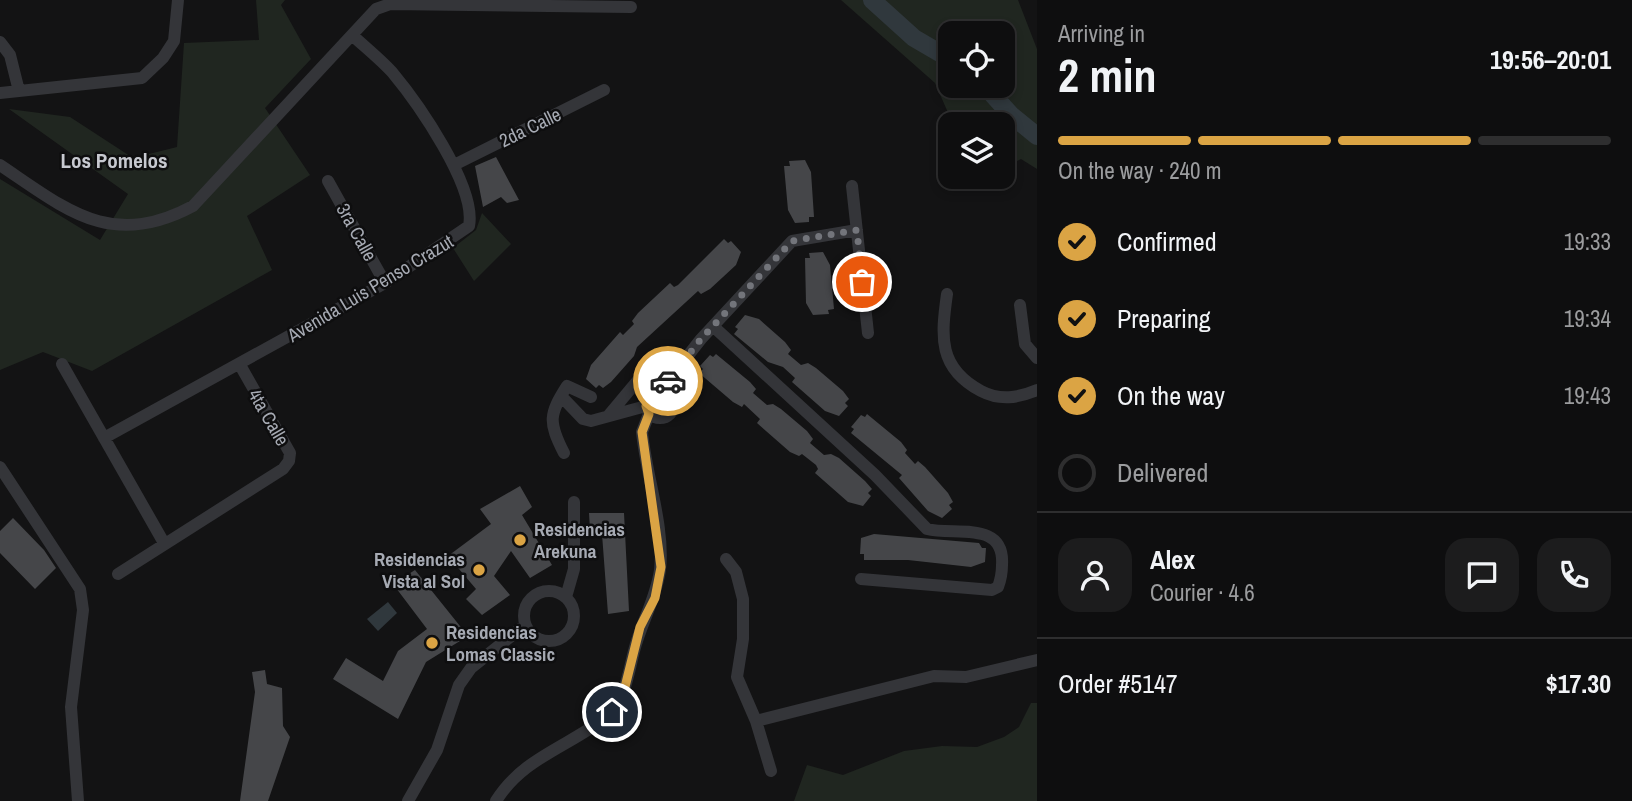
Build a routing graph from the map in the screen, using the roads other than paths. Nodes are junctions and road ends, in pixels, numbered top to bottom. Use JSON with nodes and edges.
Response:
{"nodes":[{"id":1,"x":178,"y":0,"type":"edge"},
{"id":2,"x":631,"y":7,"type":"dead end"},
{"id":3,"x":352,"y":35,"type":"junction"},
{"id":4,"x":0,"y":42,"type":"edge"},
{"id":5,"x":604,"y":90,"type":"dead end"},
{"id":6,"x":19,"y":91,"type":"junction"},
{"id":7,"x":0,"y":93,"type":"edge"},
{"id":8,"x":456,"y":164,"type":"junction"},
{"id":9,"x":0,"y":165,"type":"edge"},
{"id":10,"x":328,"y":181,"type":"dead end"},
{"id":11,"x":852,"y":186,"type":"dead end"},
{"id":12,"x":857,"y":230,"type":"junction"},
{"id":13,"x":385,"y":283,"type":"junction"},
{"id":14,"x":947,"y":293,"type":"dead end"},
{"id":15,"x":1020,"y":305,"type":"dead end"},
{"id":16,"x":715,"y":328,"type":"junction"},
{"id":17,"x":868,"y":333,"type":"dead end"},
{"id":18,"x":1037,"y":358,"type":"edge"},
{"id":19,"x":654,"y":361,"type":"dead end"},
{"id":20,"x":62,"y":364,"type":"dead end"},
{"id":21,"x":240,"y":365,"type":"junction"},
{"id":22,"x":661,"y":390,"type":"junction"},
{"id":23,"x":1037,"y":390,"type":"edge"},
{"id":24,"x":561,"y":396,"type":"junction"},
{"id":25,"x":591,"y":397,"type":"dead end"},
{"id":26,"x":647,"y":410,"type":"junction"},
{"id":27,"x":608,"y":416,"type":"junction"},
{"id":28,"x":104,"y":438,"type":"junction"},
{"id":29,"x":564,"y":453,"type":"dead end"},
{"id":30,"x":0,"y":467,"type":"edge"},
{"id":31,"x":574,"y":502,"type":"dead end"},
{"id":32,"x":164,"y":543,"type":"junction"},
{"id":33,"x":726,"y":559,"type":"dead end"},
{"id":34,"x":118,"y":574,"type":"dead end"},
{"id":35,"x":861,"y":579,"type":"dead end"},
{"id":36,"x":566,"y":597,"type":"junction"},
{"id":37,"x":525,"y":625,"type":"junction"},
{"id":38,"x":1037,"y":660,"type":"edge"},
{"id":39,"x":756,"y":721,"type":"junction"},
{"id":40,"x":771,"y":771,"type":"dead end"},
{"id":41,"x":78,"y":801,"type":"edge"},
{"id":42,"x":408,"y":801,"type":"edge"},
{"id":43,"x":496,"y":801,"type":"edge"}],
"edges":[{"from":1,"to":6,"type":"street"},
{"from":2,"to":3,"type":"street"},
{"from":3,"to":8,"type":"street","name":"Avenida Luis Penso Crazut"},
{"from":3,"to":9,"type":"street"},
{"from":4,"to":6,"type":"street"},
{"from":5,"to":8,"type":"street","name":"2da Calle"},
{"from":6,"to":7,"type":"street"},
{"from":8,"to":13,"type":"street","name":"Avenida Luis Penso Crazut"},
{"from":10,"to":13,"type":"street","name":"3ra Calle"},
{"from":11,"to":12,"type":"street"},
{"from":12,"to":16,"type":"street"},
{"from":12,"to":17,"type":"street"},
{"from":13,"to":21,"type":"street","name":"Avenida Luis Penso Crazut"},
{"from":14,"to":23,"type":"street"},
{"from":15,"to":18,"type":"street"},
{"from":16,"to":22,"type":"street"},
{"from":16,"to":35,"type":"street"},
{"from":19,"to":27,"type":"street"},
{"from":20,"to":28,"type":"street"},
{"from":21,"to":28,"type":"street","name":"Avenida Luis Penso Crazut"},
{"from":21,"to":32,"type":"street","name":"4ta Calle"},
{"from":22,"to":26,"type":"street"},
{"from":22,"to":26,"type":"street"},
{"from":24,"to":25,"type":"street"},
{"from":24,"to":27,"type":"street"},
{"from":24,"to":29,"type":"street"},
{"from":26,"to":27,"type":"street"},
{"from":26,"to":43,"type":"street"},
{"from":28,"to":32,"type":"street"},
{"from":30,"to":41,"type":"street"},
{"from":31,"to":36,"type":"street"},
{"from":32,"to":34,"type":"street"},
{"from":33,"to":39,"type":"street"},
{"from":36,"to":37,"type":"street"},
{"from":36,"to":37,"type":"street"},
{"from":37,"to":42,"type":"street"},
{"from":38,"to":39,"type":"street"},
{"from":39,"to":40,"type":"street"}]}
